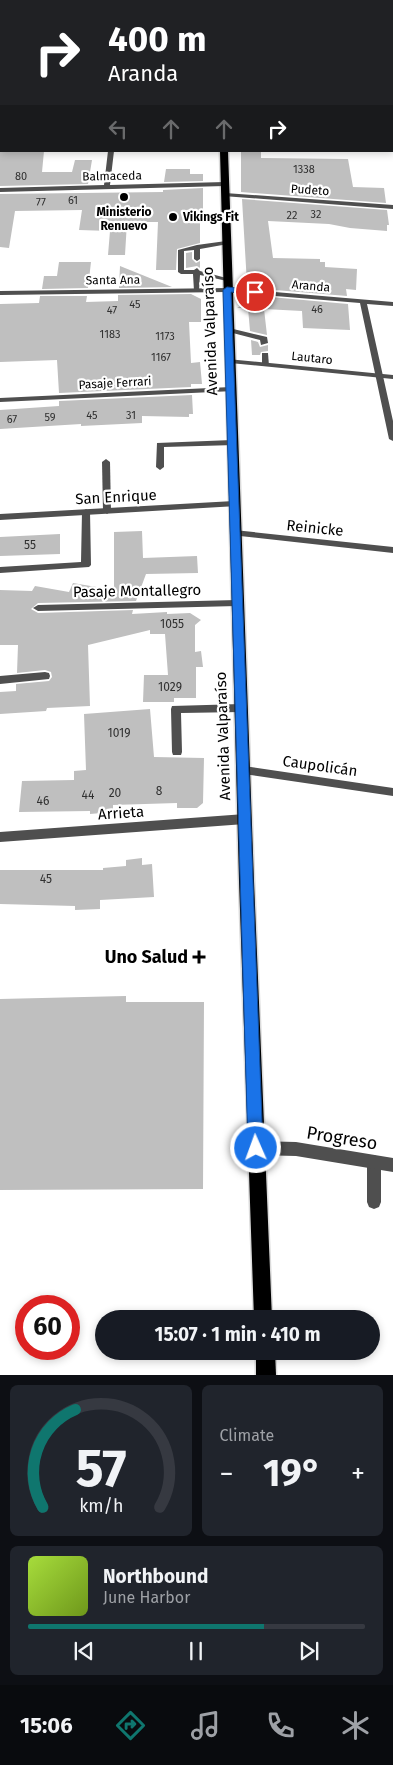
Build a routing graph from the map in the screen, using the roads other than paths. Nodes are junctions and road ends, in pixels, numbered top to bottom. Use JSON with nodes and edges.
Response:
{"nodes":[{"id":1,"x":111,"y":152,"type":"edge"},
{"id":2,"x":224,"y":152,"type":"edge"},
{"id":3,"x":225,"y":184,"type":"junction"},
{"id":4,"x":107,"y":187,"type":"junction"},
{"id":5,"x":0,"y":190,"type":"edge"},
{"id":6,"x":225,"y":195,"type":"junction"},
{"id":7,"x":393,"y":207,"type":"edge"},
{"id":8,"x":226,"y":243,"type":"junction"},
{"id":9,"x":197,"y":247,"type":"junction"},
{"id":10,"x":197,"y":260,"type":"dead end"},
{"id":11,"x":197,"y":271,"type":"junction"},
{"id":12,"x":227,"y":279,"type":"junction"},
{"id":13,"x":196,"y":290,"type":"junction"},
{"id":14,"x":227,"y":290,"type":"junction"},
{"id":15,"x":0,"y":293,"type":"edge"},
{"id":16,"x":363,"y":302,"type":"junction"},
{"id":17,"x":393,"y":304,"type":"edge"},
{"id":18,"x":228,"y":329,"type":"junction"},
{"id":19,"x":264,"y":343,"type":"dead end"},
{"id":20,"x":265,"y":355,"type":"dead end"},
{"id":21,"x":230,"y":360,"type":"junction"},
{"id":22,"x":266,"y":364,"type":"junction"},
{"id":23,"x":379,"y":376,"type":"junction"},
{"id":24,"x":393,"y":377,"type":"edge"},
{"id":25,"x":231,"y":390,"type":"junction"},
{"id":26,"x":0,"y":400,"type":"edge"},
{"id":27,"x":393,"y":439,"type":"edge"},
{"id":28,"x":232,"y":443,"type":"junction"},
{"id":29,"x":106,"y":462,"type":"dead end"},
{"id":30,"x":160,"y":467,"type":"dead end"},
{"id":31,"x":234,"y":504,"type":"junction"},
{"id":32,"x":107,"y":511,"type":"junction"},
{"id":33,"x":86,"y":512,"type":"junction"},
{"id":34,"x":0,"y":517,"type":"edge"},
{"id":35,"x":234,"y":534,"type":"junction"},
{"id":36,"x":393,"y":550,"type":"edge"},
{"id":37,"x":0,"y":570,"type":"edge"},
{"id":38,"x":237,"y":603,"type":"junction"},
{"id":39,"x":38,"y":608,"type":"dead end"},
{"id":40,"x":44,"y":676,"type":"dead end"},
{"id":41,"x":0,"y":680,"type":"edge"},
{"id":42,"x":241,"y":708,"type":"junction"},
{"id":43,"x":177,"y":752,"type":"dead end"},
{"id":44,"x":244,"y":770,"type":"junction"},
{"id":45,"x":393,"y":792,"type":"edge"},
{"id":46,"x":245,"y":819,"type":"junction"},
{"id":47,"x":0,"y":837,"type":"edge"},
{"id":48,"x":256,"y":1148,"type":"junction"},
{"id":49,"x":374,"y":1162,"type":"junction"},
{"id":50,"x":393,"y":1166,"type":"edge"},
{"id":51,"x":374,"y":1202,"type":"dead end"},
{"id":52,"x":263,"y":1310,"type":"edge"},
{"id":53,"x":265,"y":1360,"type":"edge"},
{"id":54,"x":266,"y":1375,"type":"edge"}],
"edges":[{"from":1,"to":4,"type":"street"},
{"from":2,"to":3,"type":"main road","name":"Avenida Valparaíso"},
{"from":3,"to":4,"type":"street","name":"Balmaceda"},
{"from":3,"to":6,"type":"main road","name":"Avenida Valparaíso"},
{"from":4,"to":5,"type":"street","name":"Balmaceda"},
{"from":6,"to":7,"type":"street","name":"Pudeto"},
{"from":6,"to":8,"type":"main road","name":"Avenida Valparaíso"},
{"from":8,"to":9,"type":"street"},
{"from":8,"to":12,"type":"main road","name":"Avenida Valparaíso"},
{"from":9,"to":10,"type":"street"},
{"from":9,"to":11,"type":"street"},
{"from":11,"to":12,"type":"street"},
{"from":11,"to":13,"type":"street"},
{"from":12,"to":14,"type":"main road","name":"Avenida Valparaíso"},
{"from":13,"to":14,"type":"street","name":"Santa Ana"},
{"from":13,"to":15,"type":"street","name":"Santa Ana"},
{"from":14,"to":16,"type":"street","name":"Aranda"},
{"from":14,"to":18,"type":"main road","name":"Avenida Valparaíso"},
{"from":16,"to":17,"type":"street","name":"Aranda"},
{"from":16,"to":23,"type":"street"},
{"from":18,"to":19,"type":"street"},
{"from":18,"to":21,"type":"main road","name":"Avenida Valparaíso"},
{"from":20,"to":22,"type":"street"},
{"from":21,"to":22,"type":"street","name":"Lautaro"},
{"from":21,"to":25,"type":"main road","name":"Avenida Valparaíso"},
{"from":22,"to":23,"type":"street","name":"Lautaro"},
{"from":23,"to":24,"type":"street","name":"Lautaro"},
{"from":23,"to":27,"type":"street"},
{"from":25,"to":26,"type":"street","name":"Pasaje Ferrari"},
{"from":25,"to":28,"type":"main road","name":"Avenida Valparaíso"},
{"from":28,"to":30,"type":"street"},
{"from":28,"to":31,"type":"main road","name":"Avenida Valparaíso"},
{"from":29,"to":32,"type":"street"},
{"from":31,"to":32,"type":"street","name":"San Enrique"},
{"from":31,"to":35,"type":"main road","name":"Avenida Valparaíso"},
{"from":32,"to":33,"type":"street","name":"San Enrique"},
{"from":33,"to":34,"type":"street","name":"San Enrique"},
{"from":33,"to":37,"type":"street"},
{"from":35,"to":36,"type":"street","name":"Reinicke"},
{"from":35,"to":38,"type":"main road","name":"Avenida Valparaíso"},
{"from":38,"to":39,"type":"street","name":"Pasaje Montallegro"},
{"from":38,"to":42,"type":"main road","name":"Avenida Valparaíso"},
{"from":40,"to":41,"type":"street"},
{"from":42,"to":43,"type":"street"},
{"from":42,"to":44,"type":"main road","name":"Avenida Valparaíso"},
{"from":44,"to":45,"type":"street","name":"Caupolicán"},
{"from":44,"to":46,"type":"main road","name":"Avenida Valparaíso"},
{"from":46,"to":47,"type":"street","name":"Arrieta"},
{"from":46,"to":48,"type":"main road","name":"Avenida Valparaíso"},
{"from":48,"to":49,"type":"street","name":"Progreso"},
{"from":48,"to":52,"type":"main road","name":"Avenida Valparaíso"},
{"from":49,"to":50,"type":"street","name":"Progreso"},
{"from":49,"to":51,"type":"street"},
{"from":53,"to":54,"type":"main road"}]}
